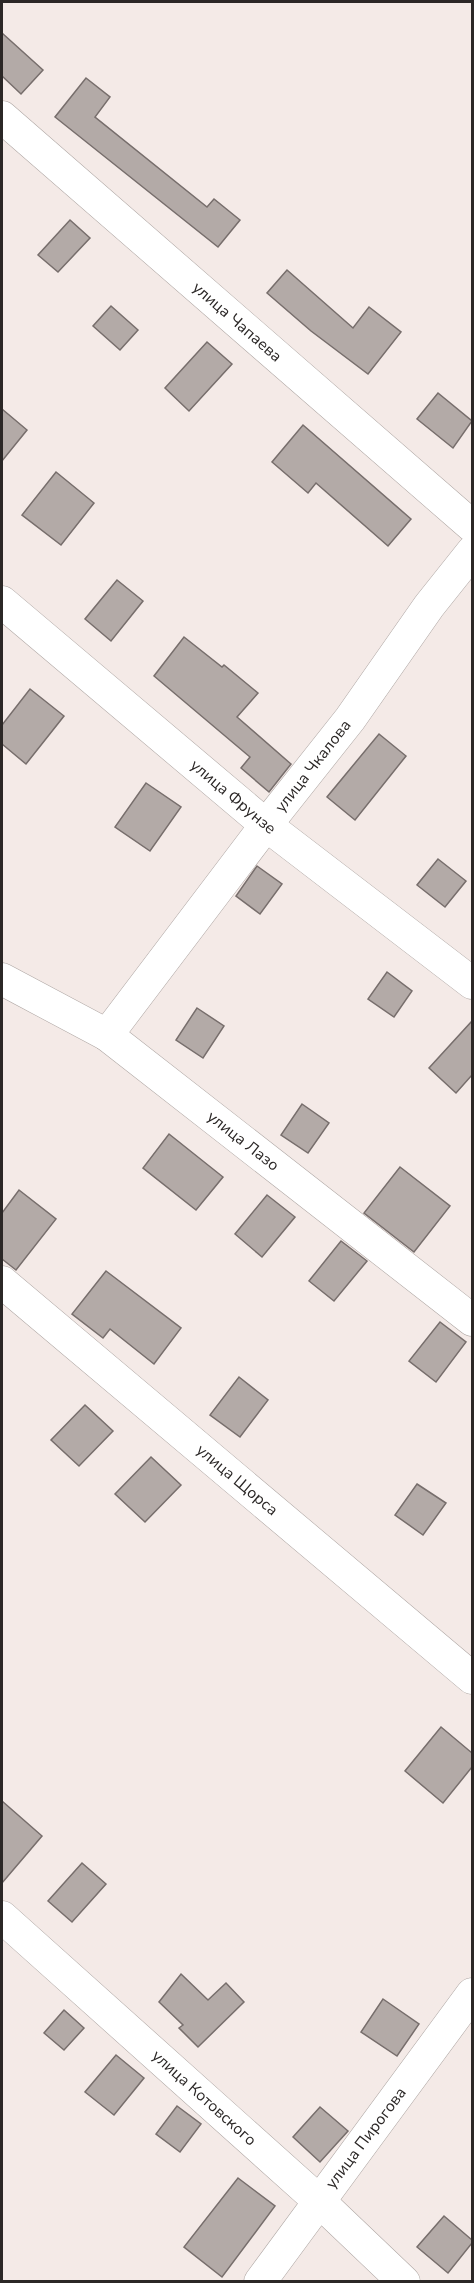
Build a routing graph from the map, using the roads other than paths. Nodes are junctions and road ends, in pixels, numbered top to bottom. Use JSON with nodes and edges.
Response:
{"nodes":[{"id":1,"x":2,"y":117,"type":"edge"},
{"id":2,"x":472,"y":526,"type":"edge"},
{"id":3,"x":472,"y":552,"type":"edge"},
{"id":4,"x":2,"y":602,"type":"edge"},
{"id":5,"x":266,"y":825,"type":"junction"},
{"id":6,"x":2,"y":980,"type":"edge"},
{"id":7,"x":472,"y":983,"type":"edge"},
{"id":8,"x":107,"y":1035,"type":"junction"},
{"id":9,"x":2,"y":1282,"type":"edge"},
{"id":10,"x":472,"y":1320,"type":"edge"},
{"id":11,"x":472,"y":1678,"type":"edge"},
{"id":12,"x":2,"y":1917,"type":"edge"},
{"id":13,"x":472,"y":1994,"type":"edge"},
{"id":14,"x":319,"y":2201,"type":"junction"},
{"id":15,"x":260,"y":2282,"type":"edge"},
{"id":16,"x":404,"y":2282,"type":"edge"}],
"edges":[{"from":1,"to":2,"type":"street","name":"улица Чапаева"},
{"from":3,"to":5,"type":"street","name":"улица Чкалова"},
{"from":4,"to":5,"type":"street","name":"улица Фрунзе"},
{"from":5,"to":7,"type":"street","name":"улица Фрунзе"},
{"from":5,"to":8,"type":"street","name":"улица Чкалова"},
{"from":6,"to":8,"type":"street","name":"улица Лазо"},
{"from":8,"to":10,"type":"street","name":"улица Лазо"},
{"from":9,"to":11,"type":"street","name":"улица Щорса"},
{"from":12,"to":14,"type":"street","name":"улица Котовского"},
{"from":13,"to":14,"type":"street","name":"улица Пирогова"},
{"from":14,"to":15,"type":"street","name":"улица Пирогова"},
{"from":14,"to":16,"type":"street","name":"улица Котовского"}]}
